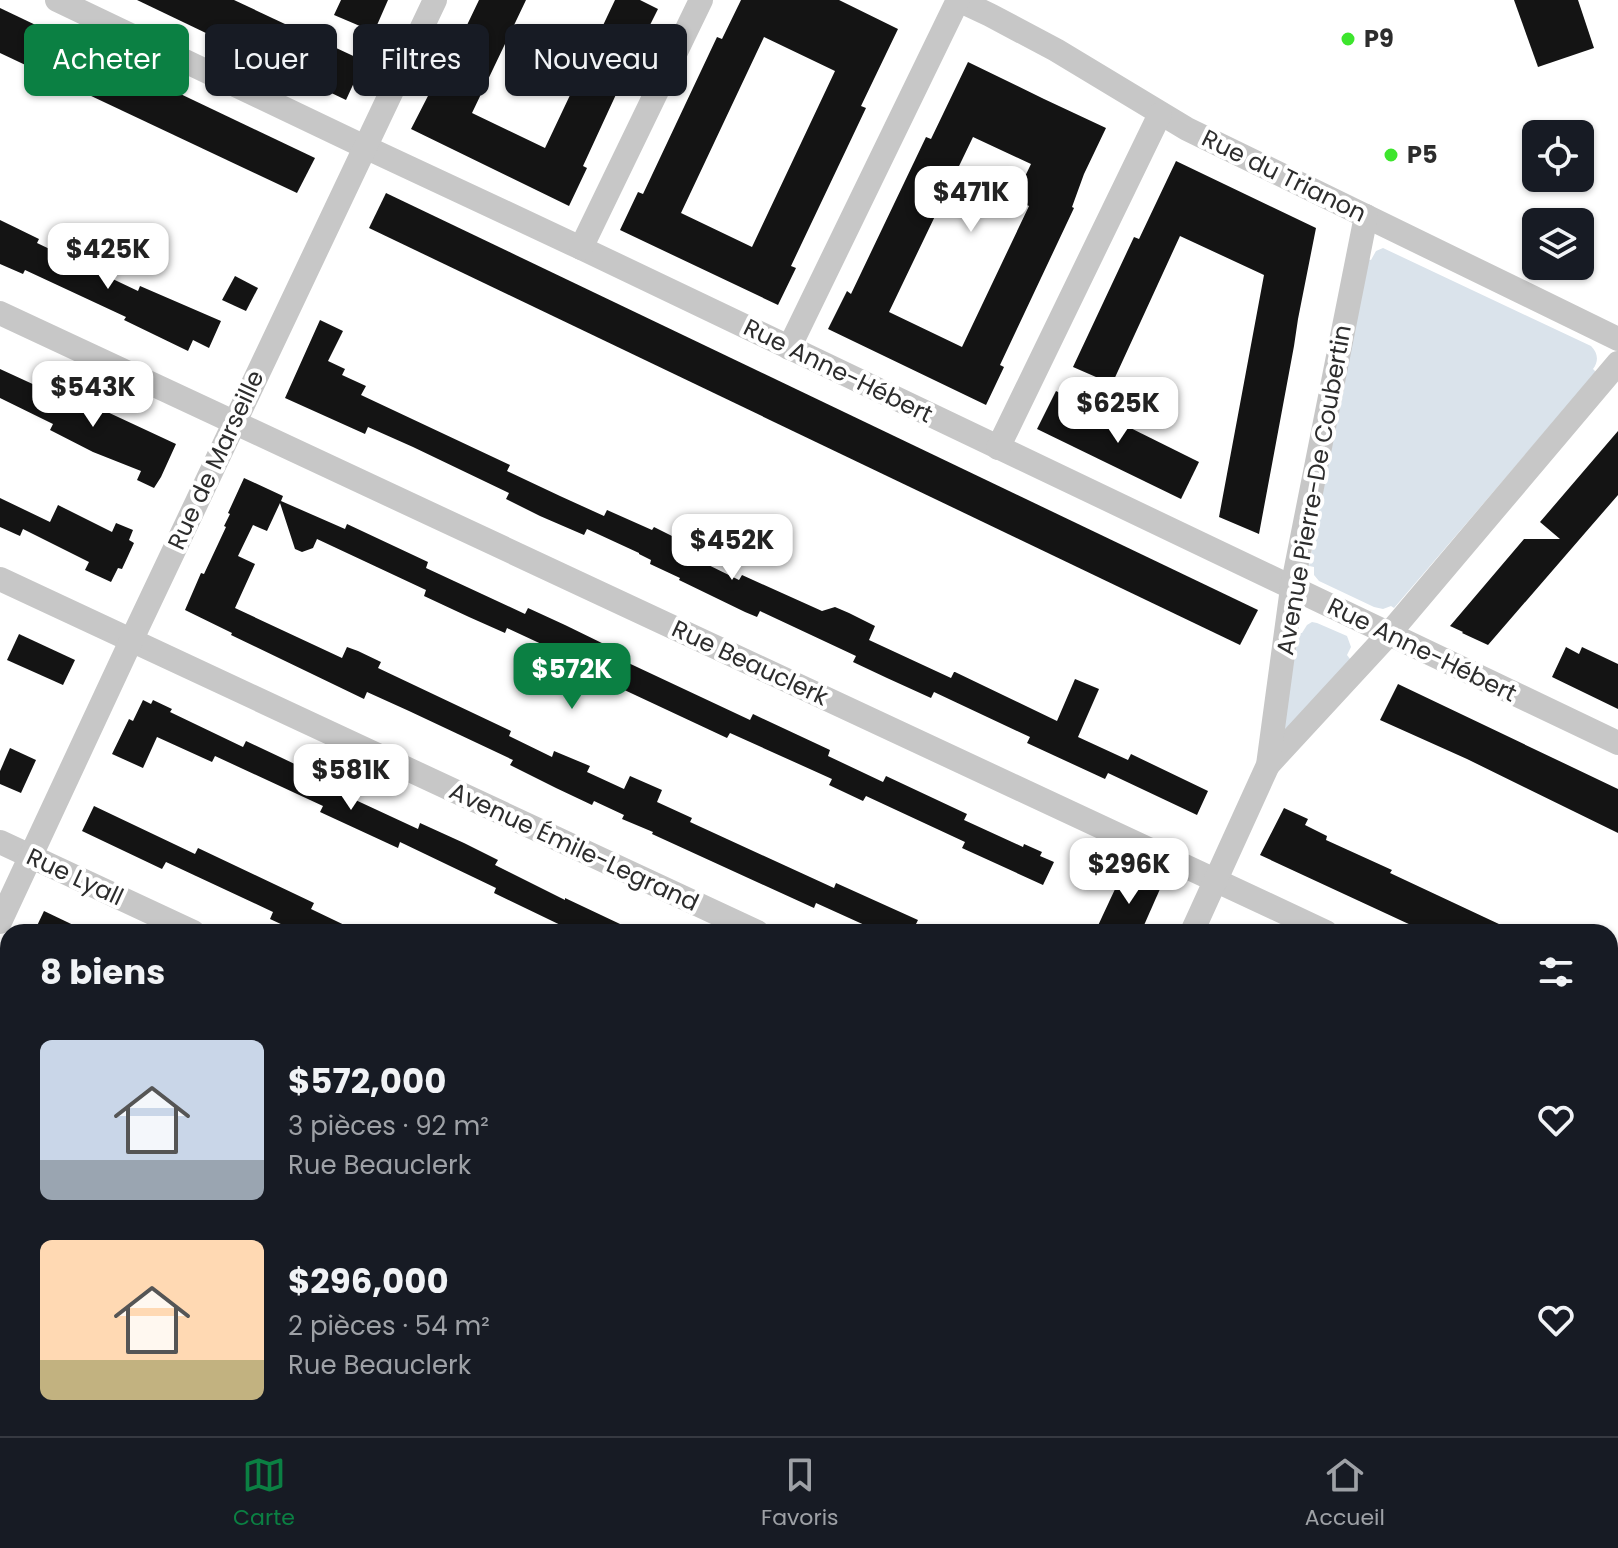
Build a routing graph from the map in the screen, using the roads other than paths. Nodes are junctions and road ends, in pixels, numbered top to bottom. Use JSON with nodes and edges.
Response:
{"nodes":[{"id":1,"x":57,"y":0,"type":"edge"},
{"id":2,"x":435,"y":0,"type":"edge"},
{"id":3,"x":701,"y":0,"type":"edge"},
{"id":4,"x":958,"y":0,"type":"edge"},
{"id":5,"x":1160,"y":114,"type":"junction"},
{"id":6,"x":365,"y":147,"type":"junction"},
{"id":7,"x":1366,"y":216,"type":"junction"},
{"id":8,"x":581,"y":248,"type":"junction"},
{"id":9,"x":0,"y":313,"type":"edge"},
{"id":10,"x":1618,"y":339,"type":"edge"},
{"id":11,"x":789,"y":348,"type":"junction"},
{"id":12,"x":1618,"y":363,"type":"edge"},
{"id":13,"x":234,"y":423,"type":"junction"},
{"id":14,"x":998,"y":448,"type":"junction"},
{"id":15,"x":0,"y":579,"type":"edge"},
{"id":16,"x":1292,"y":588,"type":"junction"},
{"id":17,"x":1388,"y":635,"type":"junction"},
{"id":18,"x":131,"y":641,"type":"junction"},
{"id":19,"x":1618,"y":743,"type":"edge"},
{"id":20,"x":1268,"y":765,"type":"junction"},
{"id":21,"x":0,"y":842,"type":"edge"},
{"id":22,"x":31,"y":856,"type":"junction"},
{"id":23,"x":1215,"y":880,"type":"junction"},
{"id":24,"x":0,"y":922,"type":"edge"},
{"id":25,"x":176,"y":924,"type":"edge"},
{"id":26,"x":740,"y":924,"type":"edge"},
{"id":27,"x":1196,"y":924,"type":"edge"},
{"id":28,"x":1309,"y":924,"type":"edge"}],
"edges":[{"from":1,"to":6,"type":"street","name":"Rue Anne-Hébert"},
{"from":2,"to":6,"type":"street","name":"Rue de Marseille"},
{"from":3,"to":8,"type":"street"},
{"from":4,"to":5,"type":"street","name":"Rue du Trianon"},
{"from":4,"to":11,"type":"street"},
{"from":5,"to":7,"type":"street","name":"Rue du Trianon"},
{"from":5,"to":14,"type":"street"},
{"from":6,"to":8,"type":"street","name":"Rue Anne-Hébert"},
{"from":6,"to":13,"type":"street","name":"Rue de Marseille"},
{"from":7,"to":10,"type":"street","name":"Rue du Trianon"},
{"from":7,"to":16,"type":"street","name":"Avenue Pierre-De Coubertin"},
{"from":8,"to":11,"type":"street","name":"Rue Anne-Hébert"},
{"from":9,"to":13,"type":"street","name":"Rue Beauclerk"},
{"from":11,"to":14,"type":"street","name":"Rue Anne-Hébert"},
{"from":12,"to":17,"type":"street","name":"Avenue Pierre-De Coubertin"},
{"from":13,"to":18,"type":"street","name":"Rue de Marseille"},
{"from":13,"to":23,"type":"street","name":"Rue Beauclerk"},
{"from":14,"to":16,"type":"street","name":"Rue Anne-Hébert"},
{"from":15,"to":18,"type":"street","name":"Avenue Émile-Legrand"},
{"from":16,"to":17,"type":"street","name":"Rue Anne-Hébert"},
{"from":16,"to":20,"type":"street","name":"Avenue Pierre-De Coubertin"},
{"from":17,"to":19,"type":"street","name":"Rue Anne-Hébert"},
{"from":17,"to":20,"type":"street","name":"Avenue Pierre-De Coubertin"},
{"from":18,"to":22,"type":"street","name":"Rue de Marseille"},
{"from":18,"to":26,"type":"street","name":"Avenue Émile-Legrand"},
{"from":20,"to":23,"type":"street","name":"Avenue Pierre-De Coubertin"},
{"from":21,"to":22,"type":"street","name":"Rue Lyall"},
{"from":22,"to":24,"type":"street","name":"Rue de Marseille"},
{"from":22,"to":25,"type":"street","name":"Rue Lyall"},
{"from":23,"to":27,"type":"street","name":"Avenue Pierre-De Coubertin"},
{"from":23,"to":28,"type":"street","name":"Rue Beauclerk"}]}
